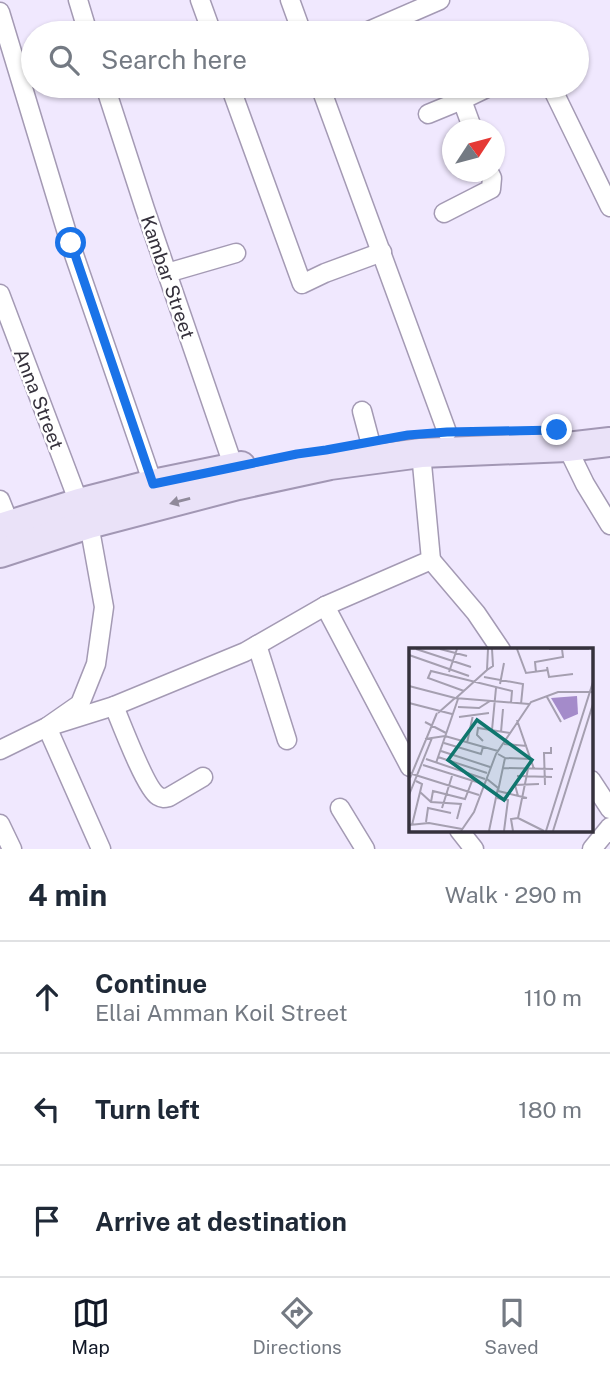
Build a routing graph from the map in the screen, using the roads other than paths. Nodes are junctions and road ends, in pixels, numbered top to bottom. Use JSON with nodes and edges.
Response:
{"nodes":[{"id":1,"x":78,"y":0,"type":"edge"},
{"id":2,"x":200,"y":0,"type":"edge"},
{"id":3,"x":290,"y":0,"type":"edge"},
{"id":4,"x":440,"y":0,"type":"edge"},
{"id":5,"x":399,"y":8,"type":"edge"},
{"id":6,"x":0,"y":12,"type":"edge"},
{"id":7,"x":84,"y":21,"type":"edge"},
{"id":8,"x":208,"y":21,"type":"edge"},
{"id":9,"x":298,"y":21,"type":"edge"},
{"id":10,"x":381,"y":21,"type":"edge"},
{"id":11,"x":21,"y":80,"type":"edge"},
{"id":12,"x":26,"y":98,"type":"edge"},
{"id":13,"x":109,"y":98,"type":"edge"},
{"id":14,"x":234,"y":98,"type":"edge"},
{"id":15,"x":324,"y":98,"type":"edge"},
{"id":16,"x":466,"y":98,"type":"edge"},
{"id":17,"x":557,"y":98,"type":"edge"},
{"id":18,"x":462,"y":100,"type":"junction"},
{"id":19,"x":428,"y":114,"type":"dead end"},
{"id":20,"x":469,"y":119,"type":"edge"},
{"id":21,"x":492,"y":182,"type":"edge"},
{"id":22,"x":610,"y":207,"type":"edge"},
{"id":23,"x":444,"y":214,"type":"dead end"},
{"id":24,"x":382,"y":252,"type":"junction"},
{"id":25,"x":236,"y":253,"type":"dead end"},
{"id":26,"x":167,"y":273,"type":"junction"},
{"id":27,"x":0,"y":294,"type":"edge"},
{"id":28,"x":362,"y":411,"type":"dead end"},
{"id":29,"x":610,"y":426,"type":"edge"},
{"id":30,"x":447,"y":432,"type":"junction"},
{"id":31,"x":370,"y":441,"type":"junction"},
{"id":32,"x":610,"y":442,"type":"edge"},
{"id":33,"x":567,"y":447,"type":"junction"},
{"id":34,"x":421,"y":453,"type":"junction"},
{"id":35,"x":234,"y":468,"type":"junction"},
{"id":36,"x":153,"y":484,"type":"junction"},
{"id":37,"x":84,"y":514,"type":"junction"},
{"id":38,"x":3,"y":518,"type":"edge"},
{"id":39,"x":610,"y":525,"type":"edge"},
{"id":40,"x":0,"y":553,"type":"edge"},
{"id":41,"x":431,"y":560,"type":"junction"},
{"id":42,"x":325,"y":606,"type":"junction"},
{"id":43,"x":257,"y":645,"type":"junction"},
{"id":44,"x":500,"y":648,"type":"edge"},
{"id":45,"x":114,"y":706,"type":"junction"},
{"id":46,"x":47,"y":727,"type":"junction"},
{"id":47,"x":287,"y":740,"type":"dead end"},
{"id":48,"x":0,"y":750,"type":"edge"},
{"id":49,"x":409,"y":763,"type":"edge"},
{"id":50,"x":202,"y":777,"type":"dead end"},
{"id":51,"x":592,"y":782,"type":"edge"},
{"id":52,"x":340,"y":807,"type":"dead end"},
{"id":53,"x":610,"y":809,"type":"edge"},
{"id":54,"x":0,"y":824,"type":"edge"},
{"id":55,"x":610,"y":827,"type":"edge"},
{"id":56,"x":461,"y":832,"type":"edge"},
{"id":57,"x":12,"y":849,"type":"edge"},
{"id":58,"x":101,"y":849,"type":"edge"},
{"id":59,"x":365,"y":849,"type":"edge"},
{"id":60,"x":474,"y":849,"type":"edge"},
{"id":61,"x":592,"y":849,"type":"edge"}],
"edges":[{"from":1,"to":7,"type":"street"},
{"from":2,"to":8,"type":"street"},
{"from":3,"to":9,"type":"street"},
{"from":4,"to":5,"type":"street"},
{"from":5,"to":10,"type":"street"},
{"from":6,"to":11,"type":"street"},
{"from":12,"to":36,"type":"street"},
{"from":13,"to":26,"type":"street","name":"Kambar Street"},
{"from":14,"to":24,"type":"street"},
{"from":15,"to":24,"type":"street"},
{"from":16,"to":18,"type":"street"},
{"from":17,"to":22,"type":"street"},
{"from":18,"to":19,"type":"street"},
{"from":18,"to":20,"type":"street"},
{"from":21,"to":23,"type":"street"},
{"from":24,"to":30,"type":"street"},
{"from":25,"to":26,"type":"street"},
{"from":26,"to":35,"type":"street","name":"Kambar Street"},
{"from":27,"to":37,"type":"street","name":"Anna Street"},
{"from":28,"to":31,"type":"street"},
{"from":29,"to":30,"type":"main road"},
{"from":30,"to":31,"type":"main road"},
{"from":31,"to":35,"type":"main road"},
{"from":32,"to":33,"type":"main road"},
{"from":33,"to":34,"type":"main road"},
{"from":33,"to":39,"type":"street"},
{"from":34,"to":37,"type":"main road","one_way":true},
{"from":34,"to":41,"type":"street"},
{"from":35,"to":36,"type":"main road"},
{"from":36,"to":37,"type":"main road"},
{"from":37,"to":38,"type":"main road"},
{"from":37,"to":40,"type":"main road"},
{"from":37,"to":46,"type":"street","name":"Anna Street"},
{"from":41,"to":42,"type":"street"},
{"from":41,"to":44,"type":"street"},
{"from":42,"to":43,"type":"street"},
{"from":42,"to":49,"type":"street"},
{"from":43,"to":45,"type":"street"},
{"from":43,"to":47,"type":"street"},
{"from":45,"to":46,"type":"street"},
{"from":45,"to":50,"type":"street"},
{"from":46,"to":48,"type":"street"},
{"from":46,"to":58,"type":"street"},
{"from":51,"to":53,"type":"street"},
{"from":52,"to":59,"type":"street"},
{"from":54,"to":57,"type":"street"},
{"from":55,"to":61,"type":"street"},
{"from":56,"to":60,"type":"street"}]}
